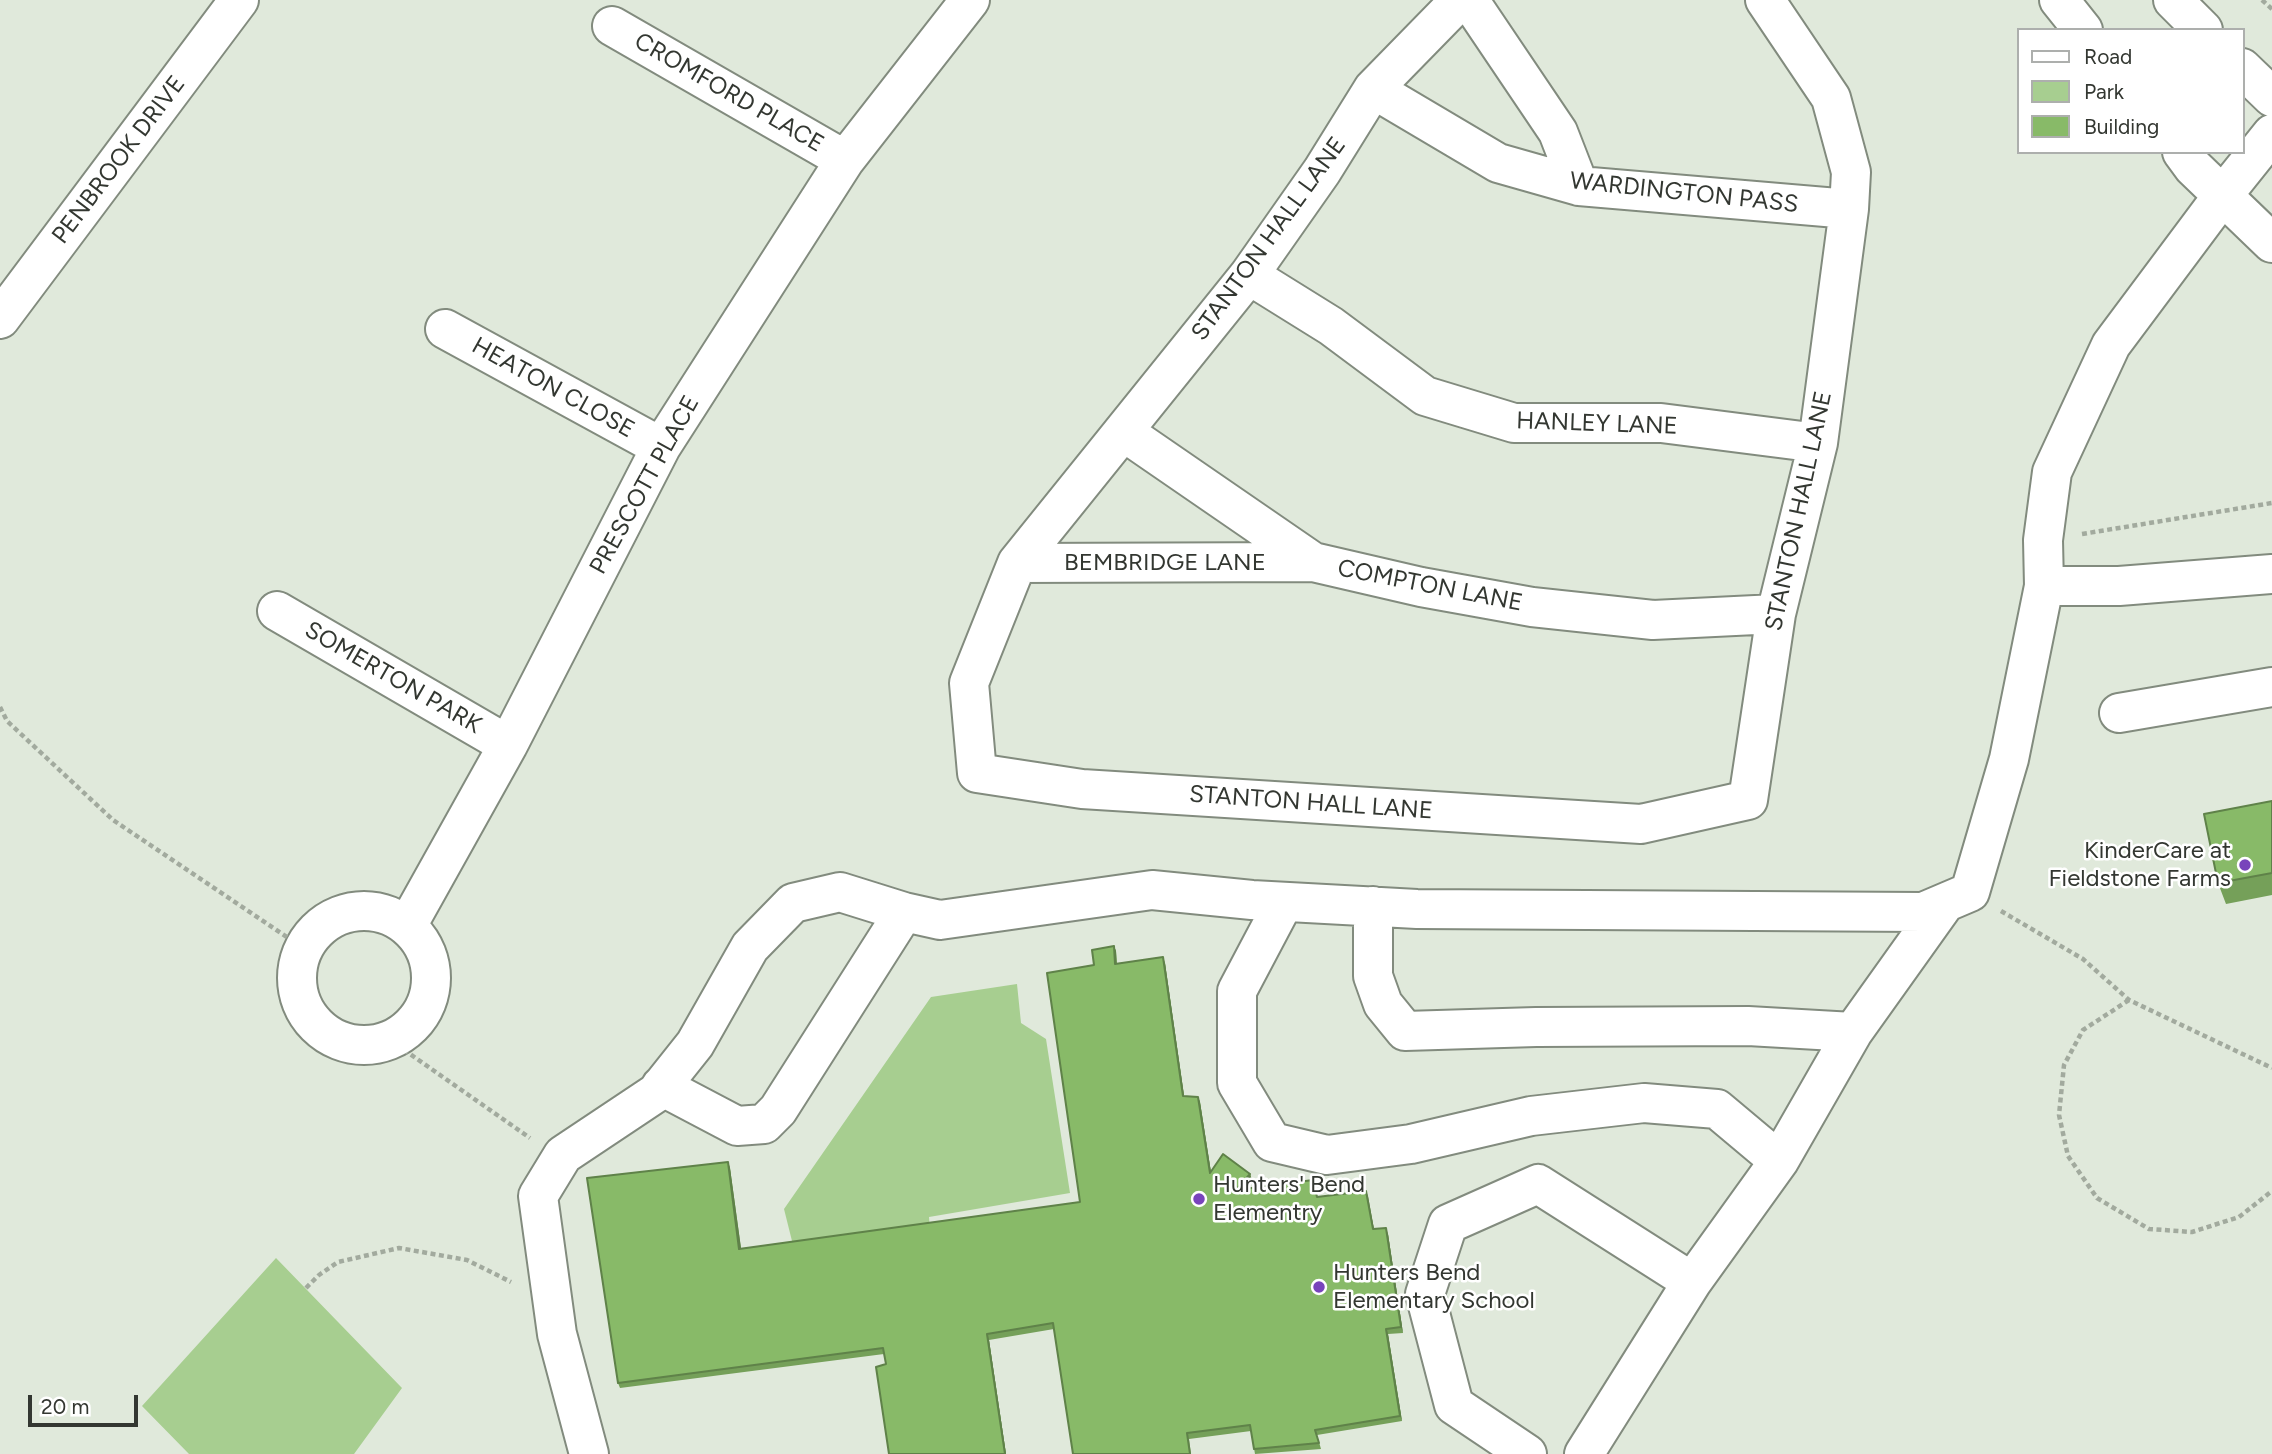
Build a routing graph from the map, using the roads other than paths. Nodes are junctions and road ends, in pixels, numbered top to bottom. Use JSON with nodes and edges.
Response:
{"nodes":[{"id":1,"x":239,"y":0,"type":"edge"},
{"id":2,"x":970,"y":0,"type":"edge"},
{"id":3,"x":1460,"y":0,"type":"edge"},
{"id":4,"x":1469,"y":0,"type":"edge"},
{"id":5,"x":1765,"y":0,"type":"edge"},
{"id":6,"x":2059,"y":0,"type":"edge"},
{"id":7,"x":2173,"y":0,"type":"edge"},
{"id":8,"x":612,"y":26,"type":"dead end"},
{"id":9,"x":2081,"y":28,"type":"edge"},
{"id":10,"x":2201,"y":28,"type":"edge"},
{"id":11,"x":2244,"y":70,"type":"edge"},
{"id":12,"x":1373,"y":89,"type":"junction"},
{"id":13,"x":2272,"y":97,"type":"edge"},
{"id":14,"x":2272,"y":134,"type":"edge"},
{"id":15,"x":2183,"y":154,"type":"edge"},
{"id":16,"x":845,"y":160,"type":"junction"},
{"id":17,"x":1579,"y":186,"type":"junction"},
{"id":18,"x":2223,"y":195,"type":"junction"},
{"id":19,"x":1849,"y":209,"type":"junction"},
{"id":20,"x":2272,"y":243,"type":"edge"},
{"id":21,"x":1249,"y":275,"type":"junction"},
{"id":22,"x":0,"y":319,"type":"edge"},
{"id":23,"x":445,"y":329,"type":"dead end"},
{"id":24,"x":1124,"y":432,"type":"junction"},
{"id":25,"x":1818,"y":443,"type":"junction"},
{"id":26,"x":661,"y":447,"type":"junction"},
{"id":27,"x":1313,"y":562,"type":"junction"},
{"id":28,"x":1017,"y":563,"type":"junction"},
{"id":29,"x":2272,"y":574,"type":"edge"},
{"id":30,"x":2044,"y":586,"type":"junction"},
{"id":31,"x":277,"y":611,"type":"dead end"},
{"id":32,"x":1776,"y":614,"type":"junction"},
{"id":33,"x":2272,"y":687,"type":"edge"},
{"id":34,"x":2119,"y":713,"type":"dead end"},
{"id":35,"x":508,"y":745,"type":"junction"},
{"id":36,"x":1284,"y":902,"type":"junction"},
{"id":37,"x":1946,"y":903,"type":"junction"},
{"id":38,"x":1373,"y":906,"type":"junction"},
{"id":39,"x":904,"y":912,"type":"junction"},
{"id":40,"x":407,"y":926,"type":"junction"},
{"id":41,"x":1853,"y":1032,"type":"junction"},
{"id":42,"x":661,"y":1086,"type":"junction"},
{"id":43,"x":1779,"y":1161,"type":"junction"},
{"id":44,"x":1692,"y":1282,"type":"junction"},
{"id":45,"x":589,"y":1454,"type":"edge"},
{"id":46,"x":1527,"y":1454,"type":"edge"},
{"id":47,"x":1584,"y":1454,"type":"edge"}],
"edges":[{"from":1,"to":22,"type":"street","name":"PENBROOK DRIVE"},
{"from":2,"to":16,"type":"street","name":"PRESCOTT PLACE"},
{"from":3,"to":12,"type":"street","name":"STANTON HALL LANE"},
{"from":4,"to":17,"type":"street"},
{"from":5,"to":19,"type":"street","name":"STANTON HALL LANE"},
{"from":6,"to":9,"type":"street"},
{"from":7,"to":10,"type":"street"},
{"from":8,"to":16,"type":"street","name":"CROMFORD PLACE"},
{"from":11,"to":13,"type":"street"},
{"from":12,"to":17,"type":"street","name":"WARDINGTON PASS"},
{"from":12,"to":21,"type":"street","name":"STANTON HALL LANE"},
{"from":14,"to":18,"type":"street"},
{"from":15,"to":18,"type":"street"},
{"from":16,"to":26,"type":"street","name":"PRESCOTT PLACE"},
{"from":17,"to":19,"type":"street","name":"WARDINGTON PASS"},
{"from":18,"to":20,"type":"street"},
{"from":18,"to":30,"type":"street"},
{"from":19,"to":25,"type":"street","name":"STANTON HALL LANE"},
{"from":21,"to":24,"type":"street","name":"STANTON HALL LANE"},
{"from":21,"to":25,"type":"street","name":"HANLEY LANE"},
{"from":23,"to":26,"type":"street","name":"HEATON CLOSE"},
{"from":24,"to":27,"type":"street","name":"COMPTON LANE"},
{"from":24,"to":28,"type":"street","name":"STANTON HALL LANE"},
{"from":25,"to":32,"type":"street","name":"STANTON HALL LANE"},
{"from":26,"to":35,"type":"street","name":"PRESCOTT PLACE"},
{"from":27,"to":28,"type":"street","name":"BEMBRIDGE LANE"},
{"from":27,"to":32,"type":"street","name":"COMPTON LANE"},
{"from":28,"to":32,"type":"street","name":"STANTON HALL LANE"},
{"from":29,"to":30,"type":"street"},
{"from":30,"to":37,"type":"street"},
{"from":31,"to":35,"type":"street","name":"SOMERTON PARK"},
{"from":33,"to":34,"type":"street"},
{"from":35,"to":40,"type":"street","name":"PRESCOTT PLACE"},
{"from":36,"to":38,"type":"street"},
{"from":36,"to":39,"type":"street"},
{"from":36,"to":43,"type":"street"},
{"from":37,"to":38,"type":"street"},
{"from":37,"to":41,"type":"street"},
{"from":38,"to":41,"type":"street"},
{"from":39,"to":42,"type":"street"},
{"from":39,"to":42,"type":"street"},
{"from":40,"to":40,"type":"street"},
{"from":41,"to":43,"type":"street"},
{"from":42,"to":45,"type":"street"},
{"from":43,"to":44,"type":"street"},
{"from":44,"to":46,"type":"street"},
{"from":44,"to":47,"type":"street"}]}
